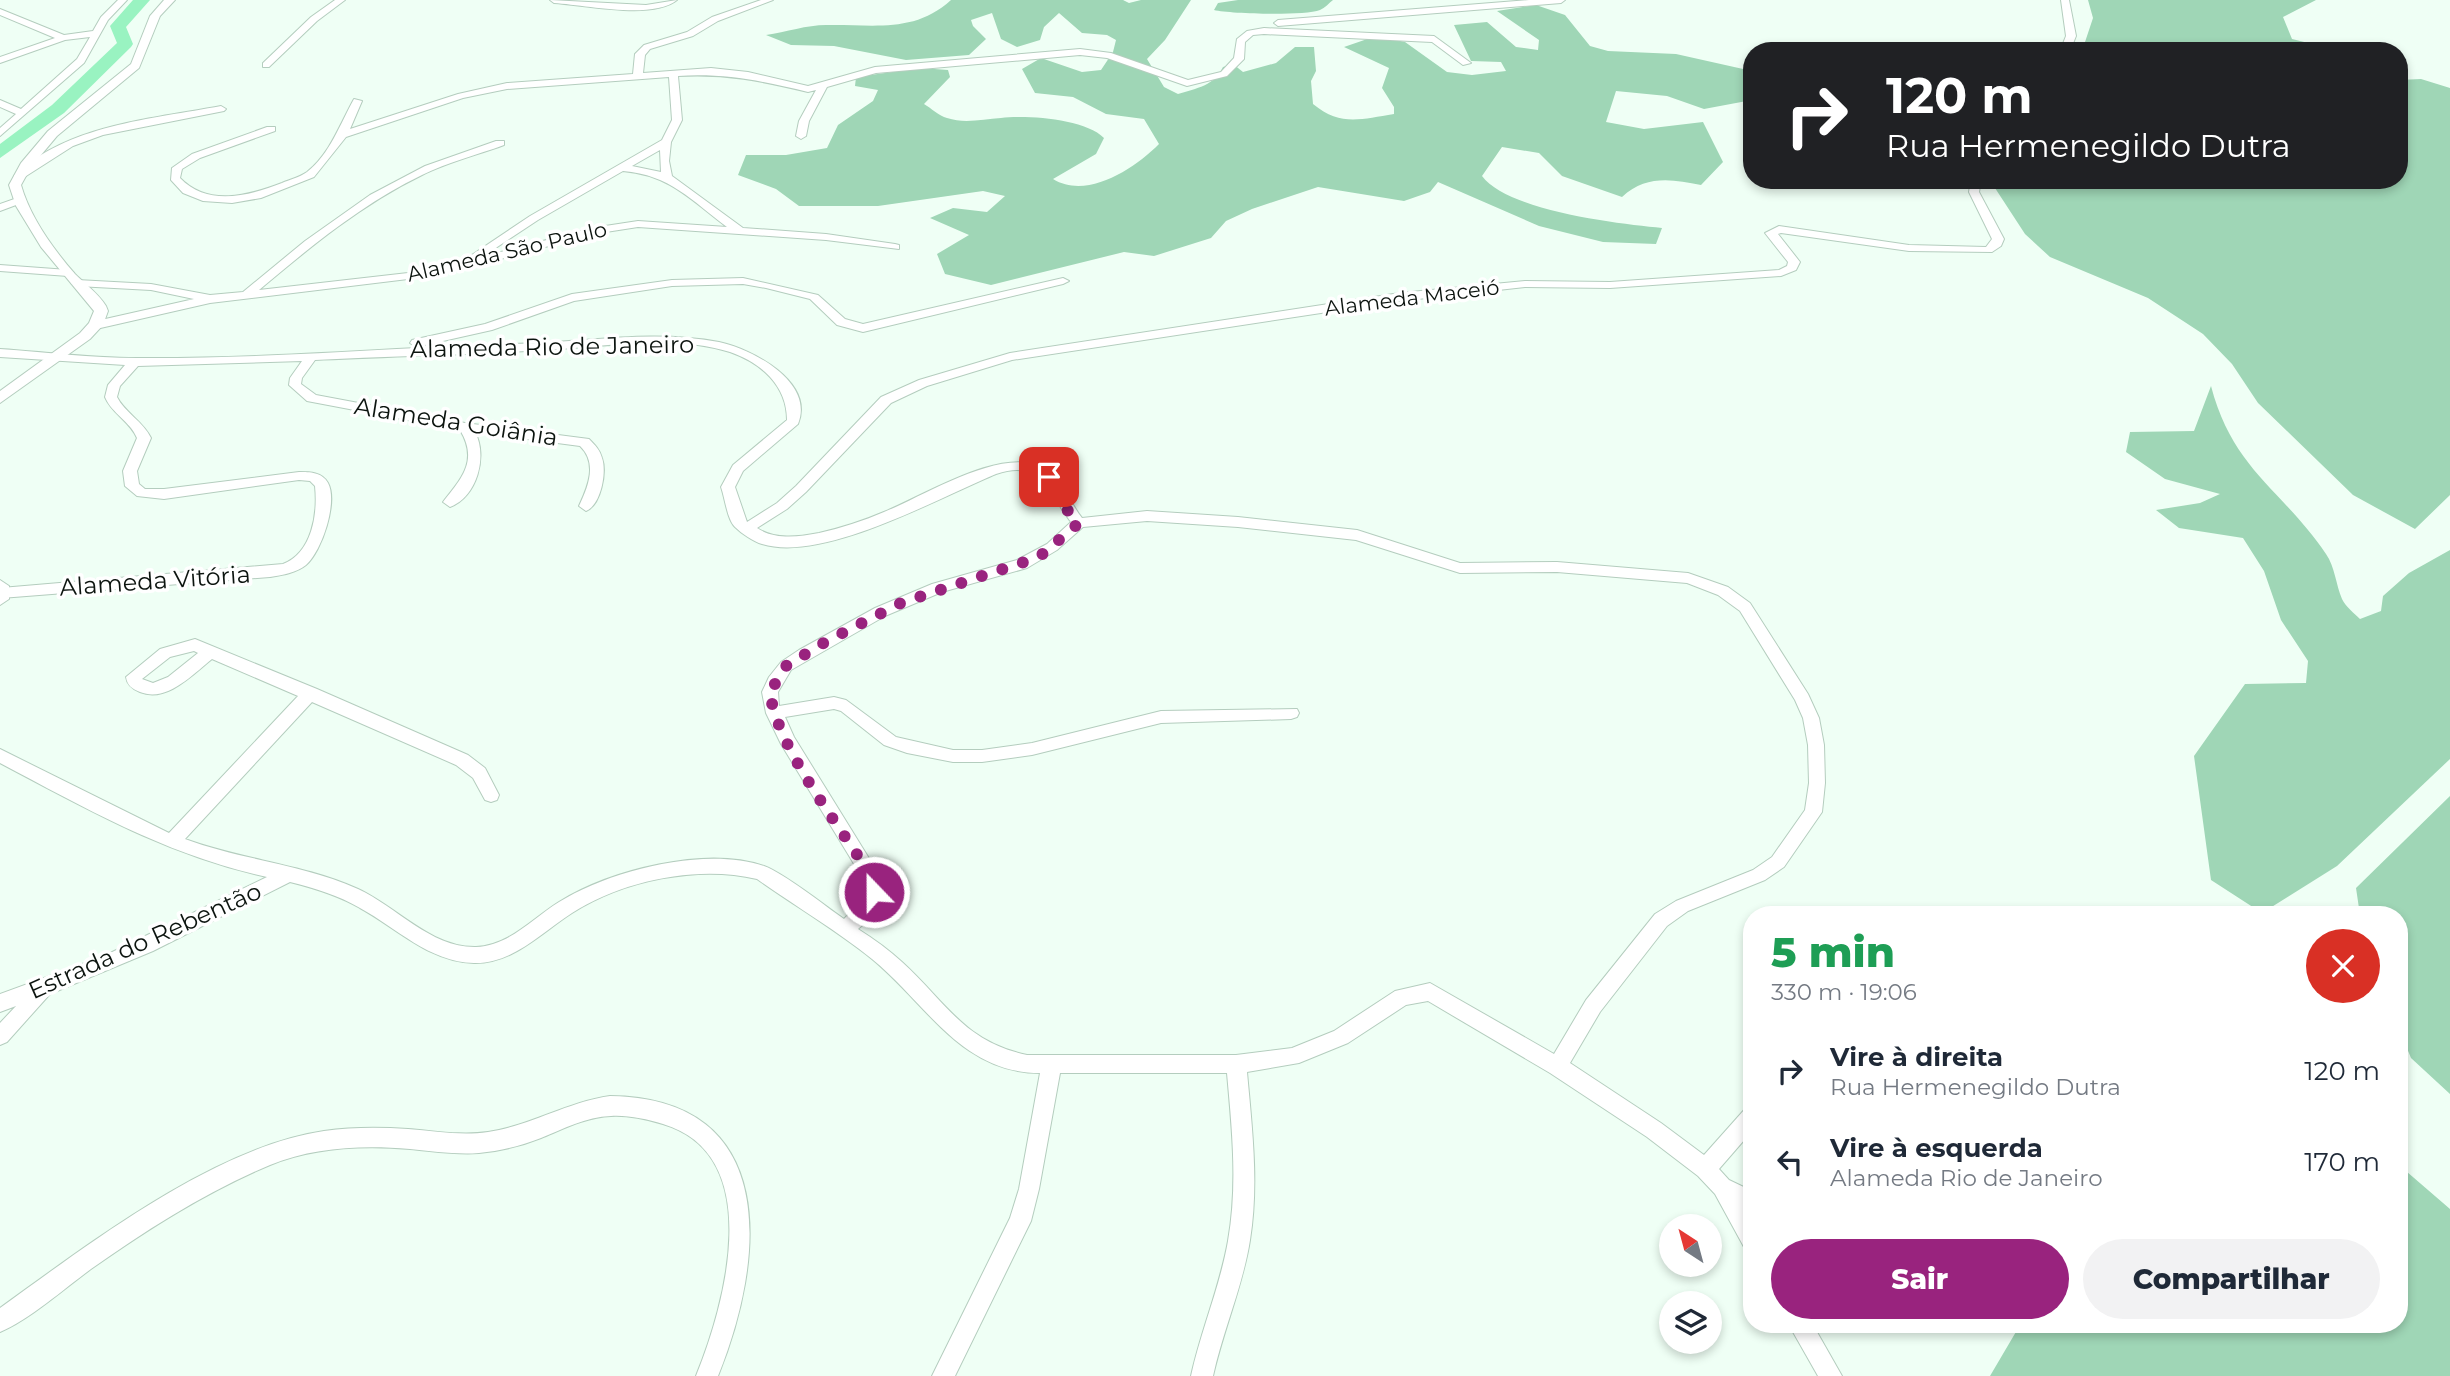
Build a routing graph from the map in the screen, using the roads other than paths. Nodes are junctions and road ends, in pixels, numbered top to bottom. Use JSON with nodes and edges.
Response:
{"nodes":[{"id":1,"x":122,"y":0,"type":"edge"},
{"id":2,"x":170,"y":0,"type":"edge"},
{"id":3,"x":341,"y":0,"type":"edge"},
{"id":4,"x":554,"y":0,"type":"edge"},
{"id":5,"x":673,"y":0,"type":"edge"},
{"id":6,"x":769,"y":0,"type":"edge"},
{"id":7,"x":1561,"y":0,"type":"edge"},
{"id":8,"x":2065,"y":0,"type":"edge"},
{"id":9,"x":0,"y":12,"type":"edge"},
{"id":10,"x":97,"y":33,"type":"junction"},
{"id":11,"x":1250,"y":33,"type":"junction"},
{"id":12,"x":63,"y":38,"type":"junction"},
{"id":13,"x":2069,"y":42,"type":"edge"},
{"id":14,"x":0,"y":60,"type":"edge"},
{"id":15,"x":1465,"y":63,"type":"dead end"},
{"id":16,"x":266,"y":65,"type":"dead end"},
{"id":17,"x":673,"y":74,"type":"junction"},
{"id":18,"x":638,"y":76,"type":"junction"},
{"id":19,"x":823,"y":85,"type":"junction"},
{"id":20,"x":357,"y":100,"type":"dead end"},
{"id":21,"x":0,"y":103,"type":"edge"},
{"id":22,"x":221,"y":109,"type":"dead end"},
{"id":23,"x":20,"y":112,"type":"junction"},
{"id":24,"x":271,"y":129,"type":"dead end"},
{"id":25,"x":0,"y":133,"type":"edge"},
{"id":26,"x":342,"y":135,"type":"junction"},
{"id":27,"x":801,"y":136,"type":"dead end"},
{"id":28,"x":666,"y":142,"type":"junction"},
{"id":29,"x":500,"y":143,"type":"dead end"},
{"id":30,"x":620,"y":168,"type":"junction"},
{"id":31,"x":19,"y":176,"type":"junction"},
{"id":32,"x":667,"y":177,"type":"junction"},
{"id":33,"x":1974,"y":189,"type":"edge"},
{"id":34,"x":20,"y":200,"type":"junction"},
{"id":35,"x":0,"y":208,"type":"edge"},
{"id":36,"x":741,"y":232,"type":"junction"},
{"id":37,"x":895,"y":247,"type":"dead end"},
{"id":38,"x":461,"y":266,"type":"junction"},
{"id":39,"x":0,"y":268,"type":"edge"},
{"id":40,"x":73,"y":278,"type":"junction"},
{"id":41,"x":1063,"y":281,"type":"dead end"},
{"id":42,"x":248,"y":293,"type":"junction"},
{"id":43,"x":210,"y":299,"type":"junction"},
{"id":44,"x":96,"y":325,"type":"junction"},
{"id":45,"x":376,"y":352,"type":"junction"},
{"id":46,"x":0,"y":353,"type":"edge"},
{"id":47,"x":58,"y":356,"type":"junction"},
{"id":48,"x":310,"y":358,"type":"junction"},
{"id":49,"x":135,"y":362,"type":"junction"},
{"id":50,"x":0,"y":398,"type":"edge"},
{"id":51,"x":465,"y":427,"type":"junction"},
{"id":52,"x":450,"y":502,"type":"dead end"},
{"id":53,"x":586,"y":506,"type":"dead end"},
{"id":54,"x":1079,"y":523,"type":"junction"},
{"id":55,"x":746,"y":528,"type":"junction"},
{"id":56,"x":0,"y":586,"type":"edge"},
{"id":57,"x":1,"y":593,"type":"edge"},
{"id":58,"x":0,"y":599,"type":"edge"},
{"id":59,"x":211,"y":652,"type":"dead end"},
{"id":60,"x":311,"y":693,"type":"junction"},
{"id":61,"x":774,"y":713,"type":"junction"},
{"id":62,"x":1291,"y":713,"type":"dead end"},
{"id":63,"x":0,"y":755,"type":"edge"},
{"id":64,"x":491,"y":795,"type":"dead end"},
{"id":65,"x":171,"y":842,"type":"junction"},
{"id":66,"x":288,"y":875,"type":"junction"},
{"id":67,"x":844,"y":930,"type":"junction"},
{"id":68,"x":45,"y":989,"type":"junction"},
{"id":69,"x":0,"y":1003,"type":"edge"},
{"id":70,"x":0,"y":1036,"type":"edge"},
{"id":71,"x":1052,"y":1064,"type":"junction"},
{"id":72,"x":1236,"y":1064,"type":"junction"},
{"id":73,"x":1557,"y":1066,"type":"junction"},
{"id":74,"x":1743,"y":1126,"type":"edge"},
{"id":75,"x":1705,"y":1169,"type":"junction"},
{"id":76,"x":1722,"y":1187,"type":"junction"},
{"id":77,"x":1743,"y":1198,"type":"edge"},
{"id":78,"x":1743,"y":1224,"type":"edge"},
{"id":79,"x":0,"y":1321,"type":"edge"},
{"id":80,"x":1805,"y":1333,"type":"edge"},
{"id":81,"x":707,"y":1376,"type":"edge"},
{"id":82,"x":943,"y":1376,"type":"edge"},
{"id":83,"x":1202,"y":1376,"type":"edge"},
{"id":84,"x":1831,"y":1376,"type":"edge"}],
"edges":[{"from":1,"to":10,"type":"street"},
{"from":2,"to":31,"type":"street"},
{"from":3,"to":16,"type":"street"},
{"from":4,"to":5,"type":"street"},
{"from":6,"to":18,"type":"street"},
{"from":7,"to":11,"type":"street"},
{"from":8,"to":13,"type":"street"},
{"from":9,"to":12,"type":"street"},
{"from":10,"to":12,"type":"street"},
{"from":10,"to":23,"type":"street"},
{"from":11,"to":15,"type":"street"},
{"from":11,"to":19,"type":"street"},
{"from":12,"to":14,"type":"street"},
{"from":17,"to":18,"type":"street"},
{"from":17,"to":19,"type":"street"},
{"from":17,"to":28,"type":"street"},
{"from":18,"to":26,"type":"street"},
{"from":19,"to":27,"type":"street"},
{"from":20,"to":26,"type":"street"},
{"from":21,"to":23,"type":"street"},
{"from":22,"to":31,"type":"street"},
{"from":23,"to":25,"type":"street"},
{"from":24,"to":26,"type":"street"},
{"from":28,"to":30,"type":"street"},
{"from":28,"to":32,"type":"street"},
{"from":29,"to":42,"type":"street"},
{"from":30,"to":32,"type":"street"},
{"from":30,"to":38,"type":"street"},
{"from":31,"to":34,"type":"street"},
{"from":32,"to":36,"type":"street"},
{"from":33,"to":55,"type":"street","name":"Alameda Maceió"},
{"from":34,"to":35,"type":"street"},
{"from":34,"to":40,"type":"street"},
{"from":36,"to":37,"type":"street","name":"Alameda São Paulo"},
{"from":36,"to":38,"type":"street","name":"Alameda São Paulo"},
{"from":38,"to":42,"type":"street","name":"Alameda São Paulo"},
{"from":39,"to":40,"type":"street","name":"Alameda São Paulo"},
{"from":40,"to":43,"type":"street","name":"Alameda São Paulo"},
{"from":40,"to":44,"type":"street"},
{"from":41,"to":45,"type":"street"},
{"from":42,"to":43,"type":"street","name":"Alameda São Paulo"},
{"from":43,"to":44,"type":"street"},
{"from":44,"to":47,"type":"street"},
{"from":45,"to":48,"type":"street","name":"Alameda Rio de Janeiro"},
{"from":45,"to":55,"type":"street","name":"Alameda Rio de Janeiro"},
{"from":46,"to":47,"type":"street","name":"Alameda Rio de Janeiro"},
{"from":47,"to":49,"type":"street","name":"Alameda Rio de Janeiro"},
{"from":47,"to":50,"type":"street"},
{"from":48,"to":49,"type":"street","name":"Alameda Rio de Janeiro"},
{"from":48,"to":51,"type":"street","name":"Alameda Goiânia"},
{"from":49,"to":57,"type":"street","name":"Alameda Vitória"},
{"from":51,"to":52,"type":"street"},
{"from":51,"to":53,"type":"street","name":"Alameda Goiânia"},
{"from":54,"to":55,"type":"street"},
{"from":54,"to":61,"type":"street"},
{"from":54,"to":73,"type":"street"},
{"from":56,"to":57,"type":"street"},
{"from":57,"to":58,"type":"street"},
{"from":59,"to":60,"type":"street"},
{"from":60,"to":64,"type":"street"},
{"from":60,"to":65,"type":"street"},
{"from":61,"to":62,"type":"street"},
{"from":61,"to":67,"type":"street"},
{"from":63,"to":65,"type":"street"},
{"from":65,"to":66,"type":"street"},
{"from":66,"to":67,"type":"street"},
{"from":66,"to":68,"type":"street","name":"Estrada do Rebentão"},
{"from":67,"to":71,"type":"street"},
{"from":68,"to":69,"type":"street","name":"Estrada do Rebentão"},
{"from":68,"to":70,"type":"street"},
{"from":71,"to":72,"type":"street"},
{"from":71,"to":82,"type":"street"},
{"from":72,"to":73,"type":"street"},
{"from":72,"to":83,"type":"street"},
{"from":73,"to":75,"type":"street"},
{"from":74,"to":75,"type":"street"},
{"from":75,"to":76,"type":"street"},
{"from":76,"to":77,"type":"street"},
{"from":76,"to":78,"type":"street"},
{"from":79,"to":81,"type":"street"},
{"from":80,"to":84,"type":"street"}]}
